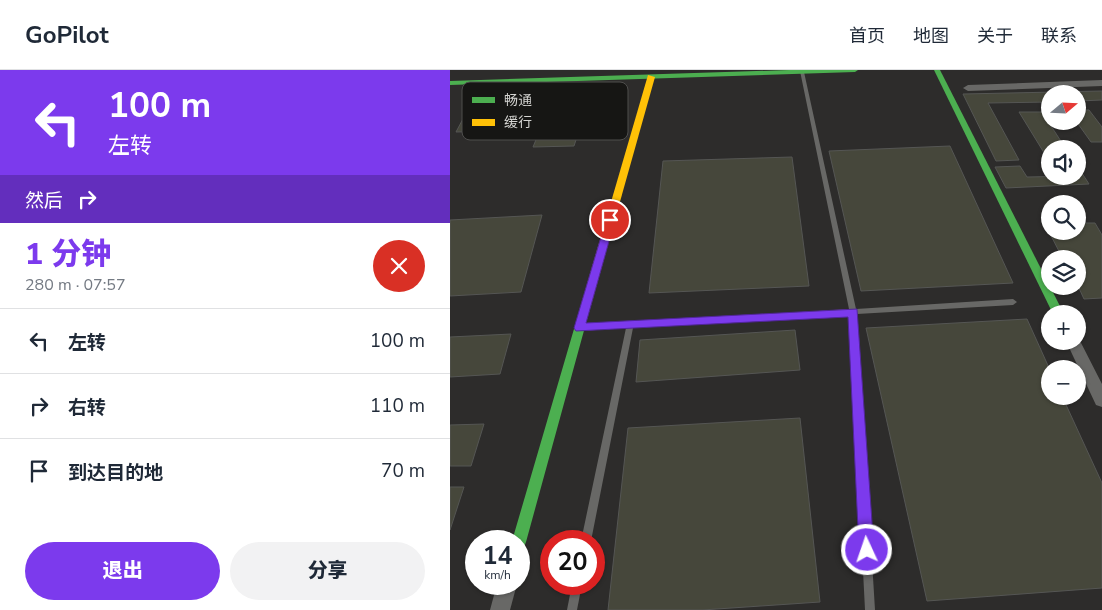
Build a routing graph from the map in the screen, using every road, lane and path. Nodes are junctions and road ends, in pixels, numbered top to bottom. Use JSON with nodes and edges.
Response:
{"nodes":[{"id":1,"x":553,"y":70,"type":"edge"},
{"id":2,"x":855,"y":70,"type":"edge"},
{"id":3,"x":937,"y":70,"type":"edge"},
{"id":4,"x":802,"y":72,"type":"junction"},
{"id":5,"x":450,"y":74,"type":"edge"},
{"id":6,"x":651,"y":76,"type":"junction"},
{"id":7,"x":479,"y":82,"type":"edge"},
{"id":8,"x":1102,"y":83,"type":"edge"},
{"id":9,"x":968,"y":88,"type":"dead end"},
{"id":10,"x":1013,"y":302,"type":"dead end"},
{"id":11,"x":1054,"y":305,"type":"edge"},
{"id":12,"x":853,"y":312,"type":"junction"},
{"id":13,"x":630,"y":325,"type":"junction"},
{"id":14,"x":580,"y":328,"type":"junction"},
{"id":15,"x":1077,"y":350,"type":"edge"},
{"id":16,"x":1102,"y":400,"type":"edge"},
{"id":17,"x":522,"y":530,"type":"edge"},
{"id":18,"x":588,"y":530,"type":"edge"},
{"id":19,"x":504,"y":595,"type":"edge"},
{"id":20,"x":575,"y":595,"type":"edge"},
{"id":21,"x":500,"y":610,"type":"edge"},
{"id":22,"x":572,"y":610,"type":"edge"},
{"id":23,"x":870,"y":610,"type":"edge"}],
"edges":[{"from":1,"to":5,"type":"street"},
{"from":2,"to":4,"type":"street"},
{"from":3,"to":11,"type":"street"},
{"from":4,"to":6,"type":"street"},
{"from":4,"to":12,"type":"lane"},
{"from":6,"to":7,"type":"street"},
{"from":6,"to":14,"type":"street"},
{"from":8,"to":9,"type":"street"},
{"from":10,"to":12,"type":"lane"},
{"from":12,"to":13,"type":"lane"},
{"from":12,"to":23,"type":"lane"},
{"from":13,"to":14,"type":"lane"},
{"from":13,"to":18,"type":"lane"},
{"from":14,"to":17,"type":"street"},
{"from":15,"to":16,"type":"street"},
{"from":19,"to":21,"type":"street"},
{"from":20,"to":22,"type":"lane"}]}
